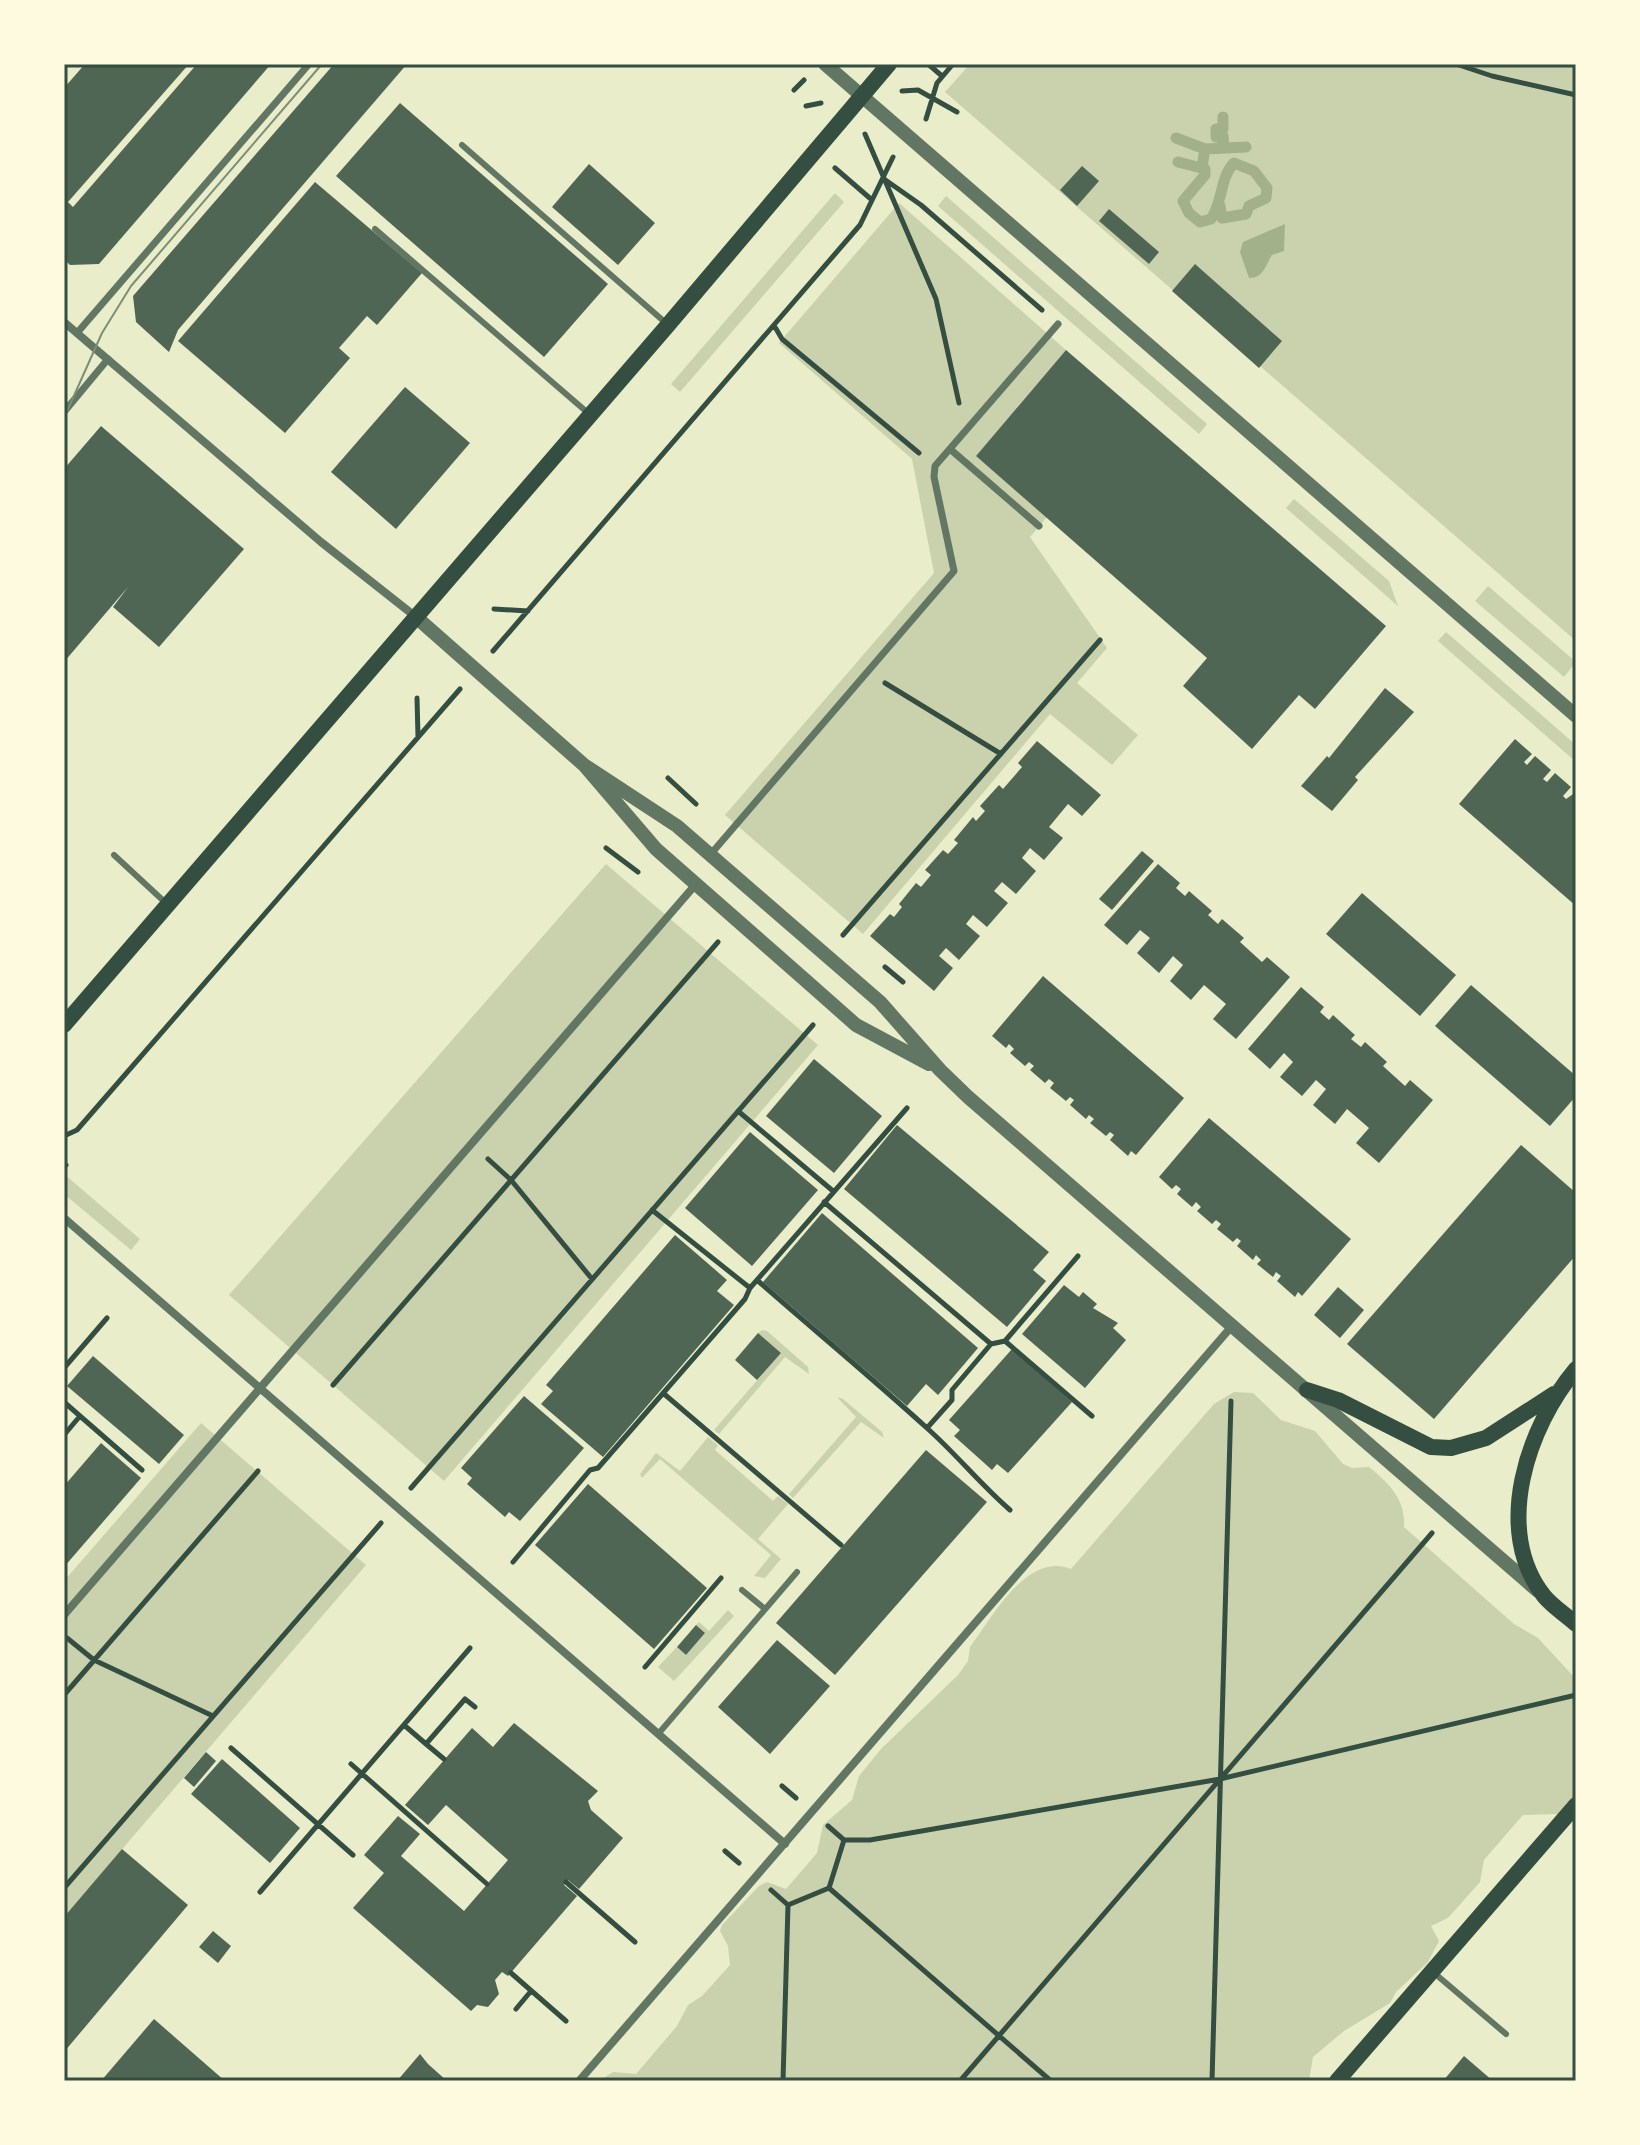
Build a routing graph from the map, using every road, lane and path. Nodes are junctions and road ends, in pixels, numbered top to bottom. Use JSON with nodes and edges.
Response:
{"nodes":[{"id":1,"x":309,"y":64,"type":"edge"},
{"id":2,"x":825,"y":64,"type":"edge"},
{"id":3,"x":889,"y":64,"type":"edge"},
{"id":4,"x":928,"y":64,"type":"edge"},
{"id":5,"x":953,"y":64,"type":"edge"},
{"id":6,"x":1456,"y":64,"type":"edge"},
{"id":7,"x":1480,"y":67,"type":"edge"},
{"id":8,"x":942,"y":77,"type":"junction"},
{"id":9,"x":918,"y":90,"type":"dead end"},
{"id":10,"x":861,"y":95,"type":"junction"},
{"id":11,"x":1576,"y":95,"type":"edge"},
{"id":12,"x":933,"y":97,"type":"junction"},
{"id":13,"x":957,"y":112,"type":"dead end"},
{"id":14,"x":928,"y":116,"type":"dead end"},
{"id":15,"x":866,"y":143,"type":"dead end"},
{"id":16,"x":462,"y":145,"type":"dead end"},
{"id":17,"x":896,"y":152,"type":"dead end"},
{"id":18,"x":841,"y":173,"type":"dead end"},
{"id":19,"x":883,"y":178,"type":"junction"},
{"id":20,"x":872,"y":200,"type":"junction"},
{"id":21,"x":375,"y":229,"type":"dead end"},
{"id":22,"x":64,"y":322,"type":"edge"},
{"id":23,"x":1058,"y":324,"type":"joint"},
{"id":24,"x":668,"y":325,"type":"junction"},
{"id":25,"x":775,"y":327,"type":"junction"},
{"id":26,"x":77,"y":333,"type":"junction"},
{"id":27,"x":108,"y":359,"type":"junction"},
{"id":28,"x":64,"y":412,"type":"edge"},
{"id":29,"x":591,"y":415,"type":"junction"},
{"id":30,"x":965,"y":431,"type":"junction"},
{"id":31,"x":950,"y":449,"type":"junction"},
{"id":32,"x":935,"y":466,"type":"junction"},
{"id":33,"x":1039,"y":526,"type":"dead end"},
{"id":34,"x":494,"y":609,"type":"dead end"},
{"id":35,"x":528,"y":611,"type":"junction"},
{"id":36,"x":416,"y":617,"type":"junction"},
{"id":37,"x":1100,"y":640,"type":"dead end"},
{"id":38,"x":870,"y":669,"type":"junction"},
{"id":39,"x":477,"y":670,"type":"junction"},
{"id":40,"x":417,"y":698,"type":"dead end"},
{"id":41,"x":1576,"y":716,"type":"edge"},
{"id":42,"x":418,"y":737,"type":"junction"},
{"id":43,"x":1001,"y":754,"type":"junction"},
{"id":44,"x":584,"y":765,"type":"junction"},
{"id":45,"x":114,"y":855,"type":"dead end"},
{"id":46,"x":710,"y":855,"type":"junction"},
{"id":47,"x":696,"y":884,"type":"junction"},
{"id":48,"x":168,"y":905,"type":"junction"},
{"id":49,"x":845,"y":933,"type":"dead end"},
{"id":50,"x":718,"y":942,"type":"dead end"},
{"id":51,"x":64,"y":1025,"type":"edge"},
{"id":52,"x":813,"y":1025,"type":"dead end"},
{"id":53,"x":940,"y":1070,"type":"junction"},
{"id":54,"x":907,"y":1108,"type":"dead end"},
{"id":55,"x":738,"y":1111,"type":"junction"},
{"id":56,"x":64,"y":1136,"type":"edge"},
{"id":57,"x":471,"y":1144,"type":"junction"},
{"id":58,"x":511,"y":1180,"type":"junction"},
{"id":59,"x":833,"y":1191,"type":"junction"},
{"id":60,"x":824,"y":1202,"type":"junction"},
{"id":61,"x":652,"y":1210,"type":"junction"},
{"id":62,"x":64,"y":1218,"type":"edge"},
{"id":63,"x":1078,"y":1256,"type":"dead end"},
{"id":64,"x":592,"y":1279,"type":"junction"},
{"id":65,"x":757,"y":1280,"type":"junction"},
{"id":66,"x":750,"y":1288,"type":"junction"},
{"id":67,"x":107,"y":1318,"type":"dead end"},
{"id":68,"x":1232,"y":1326,"type":"junction"},
{"id":69,"x":1005,"y":1341,"type":"junction"},
{"id":70,"x":991,"y":1344,"type":"junction"},
{"id":71,"x":64,"y":1368,"type":"edge"},
{"id":72,"x":1576,"y":1369,"type":"edge"},
{"id":73,"x":333,"y":1385,"type":"dead end"},
{"id":74,"x":260,"y":1388,"type":"junction"},
{"id":75,"x":1307,"y":1390,"type":"junction"},
{"id":76,"x":663,"y":1393,"type":"junction"},
{"id":77,"x":1556,"y":1393,"type":"junction"},
{"id":78,"x":1231,"y":1401,"type":"dead end"},
{"id":79,"x":64,"y":1402,"type":"edge"},
{"id":80,"x":80,"y":1416,"type":"junction"},
{"id":81,"x":1092,"y":1416,"type":"dead end"},
{"id":82,"x":927,"y":1428,"type":"junction"},
{"id":83,"x":64,"y":1435,"type":"edge"},
{"id":84,"x":142,"y":1470,"type":"dead end"},
{"id":85,"x":258,"y":1471,"type":"dead end"},
{"id":86,"x":409,"y":1490,"type":"dead end"},
{"id":87,"x":1010,"y":1510,"type":"dead end"},
{"id":88,"x":383,"y":1520,"type":"dead end"},
{"id":89,"x":841,"y":1545,"type":"dead end"},
{"id":90,"x":1418,"y":1548,"type":"dead end"},
{"id":91,"x":513,"y":1562,"type":"dead end"},
{"id":92,"x":797,"y":1572,"type":"dead end"},
{"id":93,"x":725,"y":1574,"type":"dead end"},
{"id":94,"x":742,"y":1590,"type":"dead end"},
{"id":95,"x":1544,"y":1596,"type":"junction"},
{"id":96,"x":765,"y":1609,"type":"junction"},
{"id":97,"x":64,"y":1615,"type":"edge"},
{"id":98,"x":1576,"y":1624,"type":"edge"},
{"id":99,"x":64,"y":1635,"type":"edge"},
{"id":100,"x":470,"y":1648,"type":"dead end"},
{"id":101,"x":94,"y":1660,"type":"junction"},
{"id":102,"x":645,"y":1667,"type":"dead end"},
{"id":103,"x":64,"y":1695,"type":"edge"},
{"id":104,"x":1576,"y":1695,"type":"edge"},
{"id":105,"x":475,"y":1707,"type":"dead end"},
{"id":106,"x":213,"y":1716,"type":"junction"},
{"id":107,"x":404,"y":1725,"type":"junction"},
{"id":108,"x":659,"y":1733,"type":"junction"},
{"id":109,"x":426,"y":1744,"type":"junction"},
{"id":110,"x":231,"y":1748,"type":"dead end"},
{"id":111,"x":444,"y":1759,"type":"dead end"},
{"id":112,"x":351,"y":1764,"type":"dead end"},
{"id":113,"x":362,"y":1775,"type":"junction"},
{"id":114,"x":1220,"y":1779,"type":"junction"},
{"id":115,"x":1576,"y":1805,"type":"edge"},
{"id":116,"x":319,"y":1825,"type":"junction"},
{"id":117,"x":785,"y":1844,"type":"junction"},
{"id":118,"x":353,"y":1855,"type":"dead end"},
{"id":119,"x":566,"y":1882,"type":"dead end"},
{"id":120,"x":487,"y":1884,"type":"dead end"},
{"id":121,"x":64,"y":1888,"type":"edge"},
{"id":122,"x":829,"y":1888,"type":"junction"},
{"id":123,"x":260,"y":1892,"type":"dead end"},
{"id":124,"x":635,"y":1942,"type":"dead end"},
{"id":125,"x":1433,"y":1972,"type":"junction"},
{"id":126,"x":511,"y":1973,"type":"dead end"},
{"id":127,"x":531,"y":1991,"type":"junction"},
{"id":128,"x":516,"y":2009,"type":"dead end"},
{"id":129,"x":566,"y":2021,"type":"dead end"},
{"id":130,"x":1506,"y":2034,"type":"dead end"},
{"id":131,"x":999,"y":2036,"type":"junction"},
{"id":132,"x":579,"y":2081,"type":"edge"},
{"id":133,"x":783,"y":2081,"type":"edge"},
{"id":134,"x":960,"y":2081,"type":"edge"},
{"id":135,"x":1051,"y":2081,"type":"edge"},
{"id":136,"x":1212,"y":2081,"type":"edge"},
{"id":137,"x":1337,"y":2081,"type":"edge"}],
"edges":[{"from":1,"to":26,"type":"street"},
{"from":2,"to":10,"type":"street"},
{"from":3,"to":10,"type":"main road"},
{"from":4,"to":8,"type":"path"},
{"from":5,"to":8,"type":"path"},
{"from":6,"to":7,"type":"path"},
{"from":7,"to":11,"type":"path"},
{"from":8,"to":12,"type":"path"},
{"from":9,"to":12,"type":"path"},
{"from":10,"to":24,"type":"main road"},
{"from":10,"to":41,"type":"street"},
{"from":12,"to":13,"type":"path"},
{"from":12,"to":14,"type":"path"},
{"from":15,"to":19,"type":"path"},
{"from":16,"to":24,"type":"lane"},
{"from":17,"to":19,"type":"path"},
{"from":18,"to":20,"type":"path"},
{"from":19,"to":20,"type":"path"},
{"from":19,"to":23,"type":"path"},
{"from":19,"to":30,"type":"path"},
{"from":20,"to":25,"type":"path"},
{"from":21,"to":29,"type":"lane"},
{"from":22,"to":26,"type":"street"},
{"from":23,"to":30,"type":"street"},
{"from":24,"to":29,"type":"main road"},
{"from":25,"to":32,"type":"path"},
{"from":25,"to":35,"type":"path"},
{"from":26,"to":27,"type":"street"},
{"from":27,"to":28,"type":"street"},
{"from":27,"to":36,"type":"street"},
{"from":29,"to":36,"type":"main road"},
{"from":30,"to":31,"type":"street"},
{"from":31,"to":32,"type":"street"},
{"from":31,"to":33,"type":"street"},
{"from":32,"to":38,"type":"street"},
{"from":34,"to":35,"type":"path"},
{"from":35,"to":39,"type":"path"},
{"from":36,"to":39,"type":"street"},
{"from":36,"to":48,"type":"main road"},
{"from":37,"to":43,"type":"path"},
{"from":38,"to":43,"type":"path"},
{"from":38,"to":46,"type":"street"},
{"from":39,"to":42,"type":"path"},
{"from":39,"to":44,"type":"street"},
{"from":40,"to":42,"type":"path"},
{"from":42,"to":56,"type":"path"},
{"from":43,"to":49,"type":"path"},
{"from":44,"to":46,"type":"street"},
{"from":44,"to":47,"type":"street"},
{"from":45,"to":48,"type":"lane"},
{"from":46,"to":53,"type":"street"},
{"from":47,"to":53,"type":"street"},
{"from":47,"to":57,"type":"street"},
{"from":48,"to":51,"type":"main road"},
{"from":50,"to":58,"type":"path"},
{"from":52,"to":55,"type":"path"},
{"from":53,"to":68,"type":"street"},
{"from":54,"to":59,"type":"path"},
{"from":55,"to":59,"type":"path"},
{"from":55,"to":61,"type":"path"},
{"from":57,"to":58,"type":"path"},
{"from":57,"to":74,"type":"street"},
{"from":58,"to":64,"type":"path"},
{"from":58,"to":73,"type":"path"},
{"from":59,"to":60,"type":"path"},
{"from":60,"to":65,"type":"path"},
{"from":60,"to":70,"type":"path"},
{"from":61,"to":64,"type":"path"},
{"from":61,"to":66,"type":"path"},
{"from":62,"to":74,"type":"street"},
{"from":63,"to":69,"type":"path"},
{"from":64,"to":86,"type":"path"},
{"from":65,"to":66,"type":"path"},
{"from":65,"to":82,"type":"path"},
{"from":66,"to":76,"type":"path"},
{"from":67,"to":71,"type":"path"},
{"from":68,"to":75,"type":"street"},
{"from":68,"to":117,"type":"street"},
{"from":69,"to":70,"type":"path"},
{"from":69,"to":81,"type":"path"},
{"from":70,"to":82,"type":"path"},
{"from":72,"to":77,"type":"main road"},
{"from":74,"to":97,"type":"street"},
{"from":74,"to":108,"type":"street"},
{"from":75,"to":77,"type":"main road"},
{"from":75,"to":95,"type":"street"},
{"from":76,"to":89,"type":"path"},
{"from":76,"to":91,"type":"path"},
{"from":77,"to":95,"type":"main road"},
{"from":78,"to":114,"type":"path"},
{"from":79,"to":80,"type":"path"},
{"from":80,"to":83,"type":"path"},
{"from":80,"to":84,"type":"path"},
{"from":82,"to":87,"type":"path"},
{"from":85,"to":101,"type":"path"},
{"from":88,"to":106,"type":"path"},
{"from":90,"to":114,"type":"path"},
{"from":92,"to":96,"type":"lane"},
{"from":93,"to":102,"type":"path"},
{"from":94,"to":96,"type":"lane"},
{"from":95,"to":98,"type":"main road"},
{"from":96,"to":108,"type":"lane"},
{"from":99,"to":101,"type":"path"},
{"from":100,"to":107,"type":"path"},
{"from":101,"to":103,"type":"path"},
{"from":101,"to":106,"type":"path"},
{"from":104,"to":114,"type":"path"},
{"from":105,"to":109,"type":"path"},
{"from":106,"to":121,"type":"path"},
{"from":107,"to":109,"type":"path"},
{"from":107,"to":113,"type":"path"},
{"from":108,"to":117,"type":"street"},
{"from":109,"to":111,"type":"path"},
{"from":110,"to":116,"type":"path"},
{"from":112,"to":113,"type":"path"},
{"from":113,"to":116,"type":"path"},
{"from":113,"to":120,"type":"path"},
{"from":114,"to":122,"type":"path"},
{"from":114,"to":131,"type":"path"},
{"from":114,"to":136,"type":"path"},
{"from":115,"to":125,"type":"main road"},
{"from":116,"to":118,"type":"path"},
{"from":116,"to":123,"type":"path"},
{"from":117,"to":132,"type":"street"},
{"from":119,"to":124,"type":"path"},
{"from":122,"to":131,"type":"path"},
{"from":122,"to":133,"type":"path"},
{"from":125,"to":130,"type":"lane"},
{"from":125,"to":137,"type":"main road"},
{"from":126,"to":127,"type":"path"},
{"from":127,"to":128,"type":"path"},
{"from":127,"to":129,"type":"path"},
{"from":131,"to":134,"type":"path"},
{"from":131,"to":135,"type":"path"}]}
